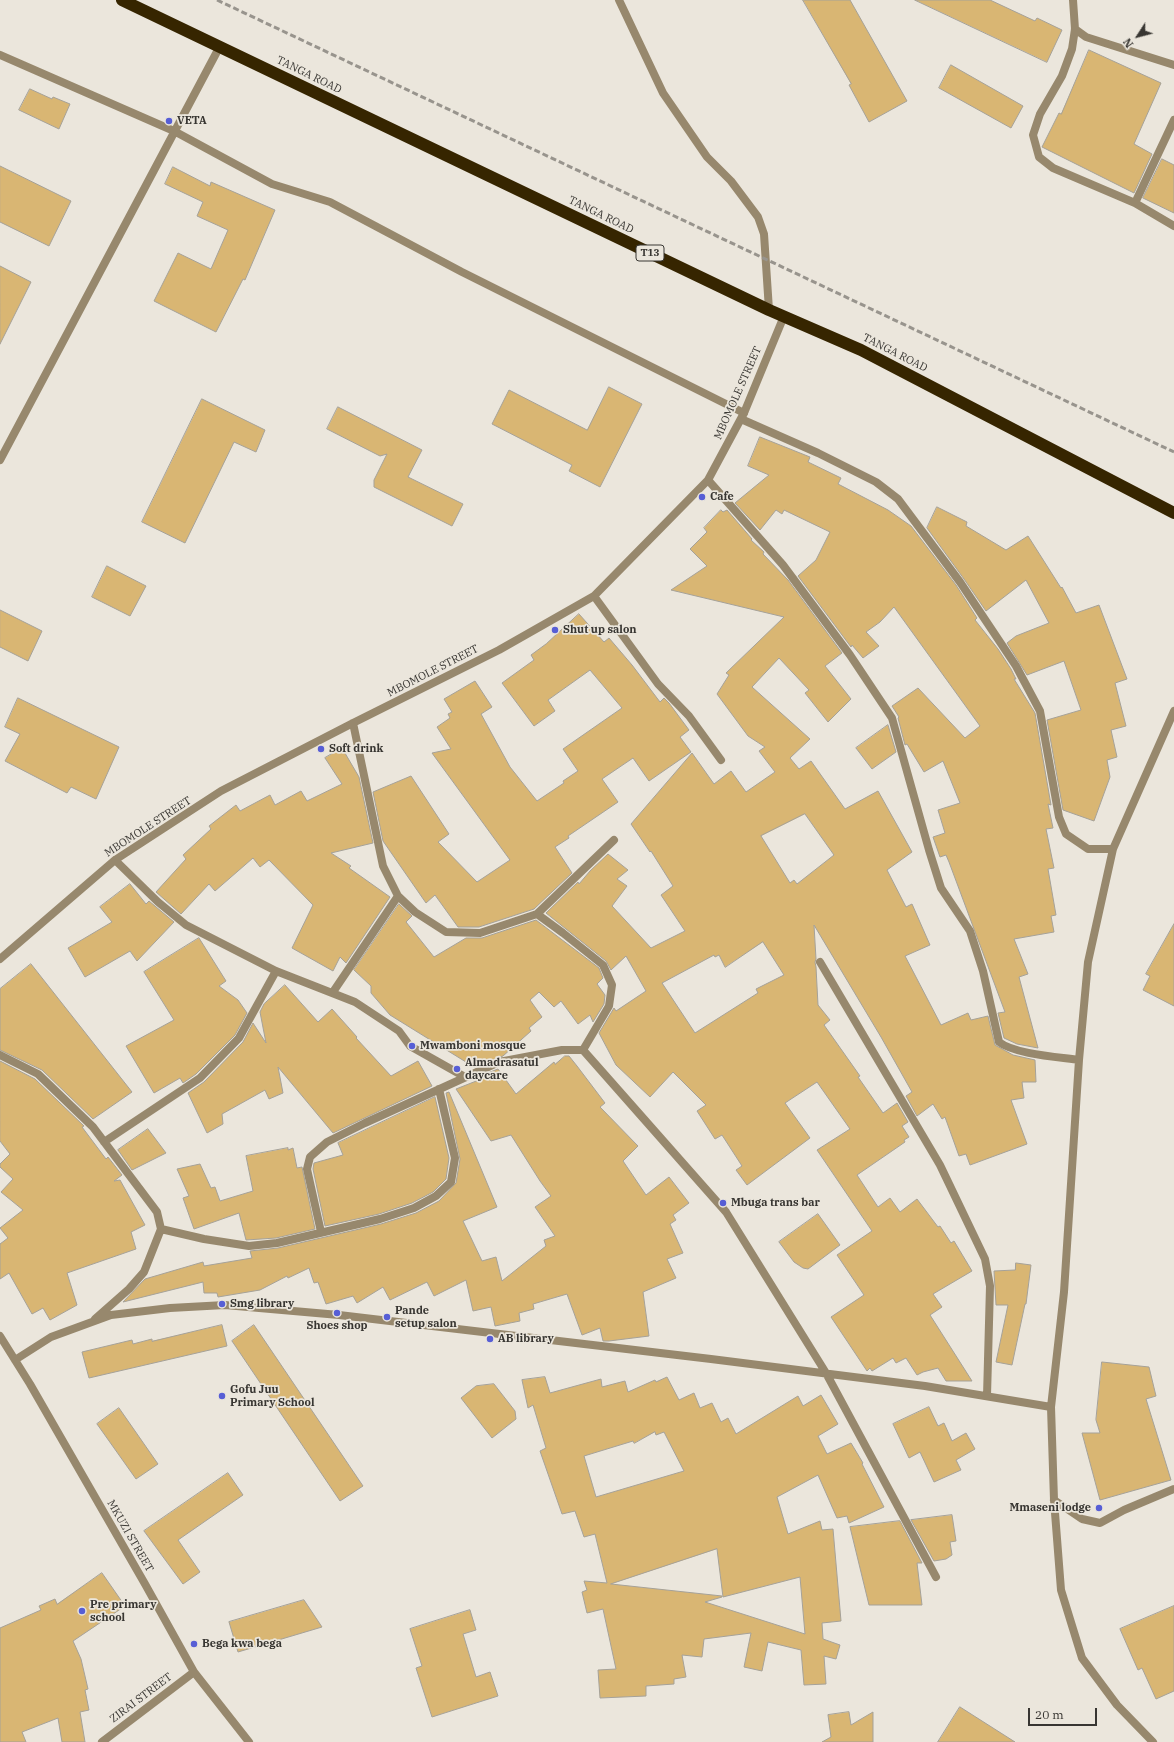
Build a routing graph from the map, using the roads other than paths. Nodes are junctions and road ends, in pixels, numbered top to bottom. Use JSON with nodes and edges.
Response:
{"nodes":[{"id":1,"x":122,"y":0,"type":"edge"},
{"id":2,"x":619,"y":0,"type":"edge"},
{"id":3,"x":1073,"y":0,"type":"edge"},
{"id":4,"x":1075,"y":30,"type":"junction"},
{"id":5,"x":220,"y":46,"type":"junction"},
{"id":6,"x":0,"y":55,"type":"edge"},
{"id":7,"x":1174,"y":65,"type":"edge"},
{"id":8,"x":1174,"y":120,"type":"edge"},
{"id":9,"x":174,"y":131,"type":"junction"},
{"id":10,"x":1135,"y":203,"type":"junction"},
{"id":11,"x":1174,"y":226,"type":"edge"},
{"id":12,"x":769,"y":310,"type":"junction"},
{"id":13,"x":784,"y":316,"type":"junction"},
{"id":14,"x":742,"y":416,"type":"junction"},
{"id":15,"x":0,"y":460,"type":"edge"},
{"id":16,"x":708,"y":480,"type":"junction"},
{"id":17,"x":1174,"y":513,"type":"edge"},
{"id":18,"x":594,"y":596,"type":"junction"},
{"id":19,"x":1174,"y":711,"type":"edge"},
{"id":20,"x":353,"y":723,"type":"junction"},
{"id":21,"x":721,"y":760,"type":"dead end"},
{"id":22,"x":614,"y":840,"type":"dead end"},
{"id":23,"x":1113,"y":849,"type":"junction"},
{"id":24,"x":115,"y":860,"type":"junction"},
{"id":25,"x":398,"y":896,"type":"junction"},
{"id":26,"x":536,"y":914,"type":"junction"},
{"id":27,"x":0,"y":959,"type":"edge"},
{"id":28,"x":820,"y":962,"type":"dead end"},
{"id":29,"x":276,"y":971,"type":"junction"},
{"id":30,"x":334,"y":992,"type":"junction"},
{"id":31,"x":583,"y":1050,"type":"junction"},
{"id":32,"x":0,"y":1055,"type":"edge"},
{"id":33,"x":1079,"y":1060,"type":"junction"},
{"id":34,"x":465,"y":1077,"type":"junction"},
{"id":35,"x":439,"y":1089,"type":"junction"},
{"id":36,"x":104,"y":1142,"type":"junction"},
{"id":37,"x":161,"y":1229,"type":"junction"},
{"id":38,"x":321,"y":1232,"type":"junction"},
{"id":39,"x":91,"y":1322,"type":"junction"},
{"id":40,"x":0,"y":1336,"type":"edge"},
{"id":41,"x":15,"y":1360,"type":"junction"},
{"id":42,"x":826,"y":1374,"type":"junction"},
{"id":43,"x":987,"y":1396,"type":"junction"},
{"id":44,"x":1051,"y":1407,"type":"junction"},
{"id":45,"x":1174,"y":1490,"type":"edge"},
{"id":46,"x":1054,"y":1500,"type":"junction"},
{"id":47,"x":936,"y":1577,"type":"dead end"},
{"id":48,"x":194,"y":1672,"type":"junction"},
{"id":49,"x":102,"y":1742,"type":"edge"},
{"id":50,"x":249,"y":1742,"type":"edge"},
{"id":51,"x":1153,"y":1742,"type":"edge"}],
"edges":[{"from":1,"to":5,"type":"highway","name":"TANGA ROAD","number":"T13"},
{"from":2,"to":12,"type":"street"},
{"from":3,"to":4,"type":"street"},
{"from":4,"to":7,"type":"street"},
{"from":4,"to":10,"type":"street"},
{"from":5,"to":9,"type":"street"},
{"from":5,"to":12,"type":"highway","name":"TANGA ROAD","number":"T13"},
{"from":6,"to":9,"type":"street"},
{"from":8,"to":10,"type":"street"},
{"from":9,"to":14,"type":"street"},
{"from":9,"to":15,"type":"street"},
{"from":10,"to":11,"type":"street"},
{"from":12,"to":13,"type":"highway","name":"TANGA ROAD","number":"T13"},
{"from":13,"to":14,"type":"street","name":"MBOMOLE STREET"},
{"from":13,"to":17,"type":"highway","name":"TANGA ROAD","number":"T13"},
{"from":14,"to":16,"type":"street","name":"MBOMOLE STREET"},
{"from":14,"to":23,"type":"street"},
{"from":16,"to":18,"type":"street","name":"MBOMOLE STREET"},
{"from":16,"to":33,"type":"street"},
{"from":18,"to":20,"type":"street","name":"MBOMOLE STREET"},
{"from":18,"to":21,"type":"street"},
{"from":19,"to":23,"type":"street"},
{"from":20,"to":24,"type":"street","name":"MBOMOLE STREET"},
{"from":20,"to":25,"type":"street"},
{"from":22,"to":26,"type":"street"},
{"from":23,"to":33,"type":"street"},
{"from":24,"to":27,"type":"street","name":"MBOMOLE STREET"},
{"from":24,"to":29,"type":"street"},
{"from":25,"to":26,"type":"street"},
{"from":25,"to":30,"type":"street"},
{"from":26,"to":31,"type":"street"},
{"from":28,"to":43,"type":"street"},
{"from":29,"to":30,"type":"street"},
{"from":29,"to":36,"type":"street"},
{"from":30,"to":34,"type":"street"},
{"from":31,"to":34,"type":"street"},
{"from":31,"to":42,"type":"street"},
{"from":32,"to":36,"type":"street"},
{"from":33,"to":44,"type":"street"},
{"from":34,"to":35,"type":"street"},
{"from":35,"to":38,"type":"street"},
{"from":35,"to":38,"type":"street"},
{"from":36,"to":37,"type":"street"},
{"from":37,"to":38,"type":"street"},
{"from":37,"to":39,"type":"street"},
{"from":39,"to":41,"type":"street"},
{"from":39,"to":42,"type":"street"},
{"from":40,"to":41,"type":"street","name":"MKUZI STREET"},
{"from":41,"to":48,"type":"street","name":"MKUZI STREET"},
{"from":42,"to":43,"type":"street"},
{"from":42,"to":47,"type":"street"},
{"from":43,"to":44,"type":"street"},
{"from":44,"to":46,"type":"street"},
{"from":45,"to":46,"type":"street"},
{"from":46,"to":51,"type":"street"},
{"from":48,"to":49,"type":"street","name":"ZIRAI STREET"},
{"from":48,"to":50,"type":"street","name":"MKUZI STREET"}]}
